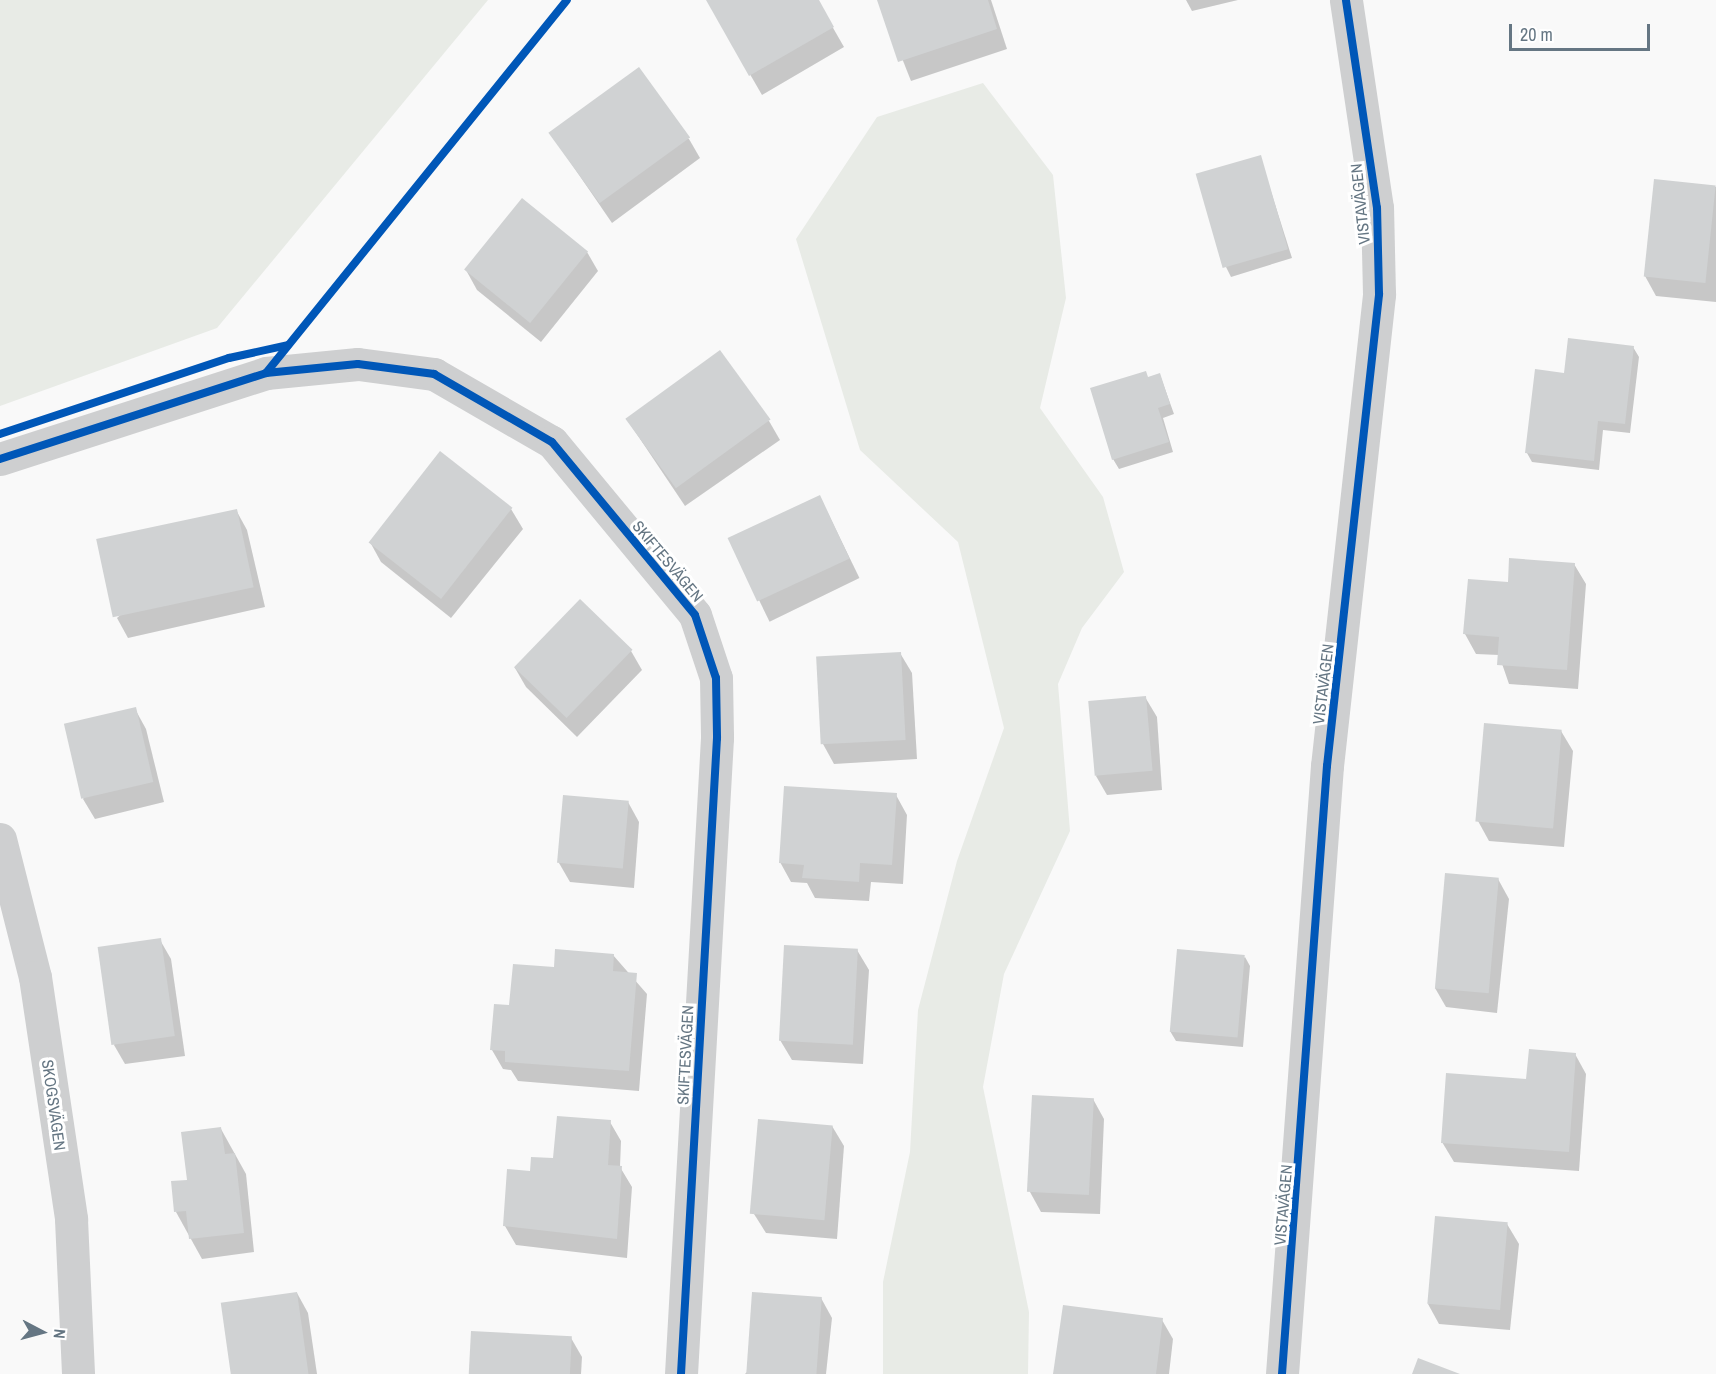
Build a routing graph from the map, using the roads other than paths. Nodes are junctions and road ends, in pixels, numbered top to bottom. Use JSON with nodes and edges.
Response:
{"nodes":[{"id":1,"x":1346,"y":0,"type":"edge"},
{"id":2,"x":0,"y":459,"type":"edge"},
{"id":3,"x":0,"y":840,"type":"edge"},
{"id":4,"x":78,"y":1374,"type":"edge"},
{"id":5,"x":681,"y":1374,"type":"edge"},
{"id":6,"x":1282,"y":1374,"type":"edge"}],
"edges":[{"from":1,"to":6,"type":"street","name":"VISTAVÄGEN"},
{"from":2,"to":5,"type":"street","name":"SKIFTESVÄGEN"},
{"from":3,"to":4,"type":"street","name":"SKOGSVÄGEN"}]}
